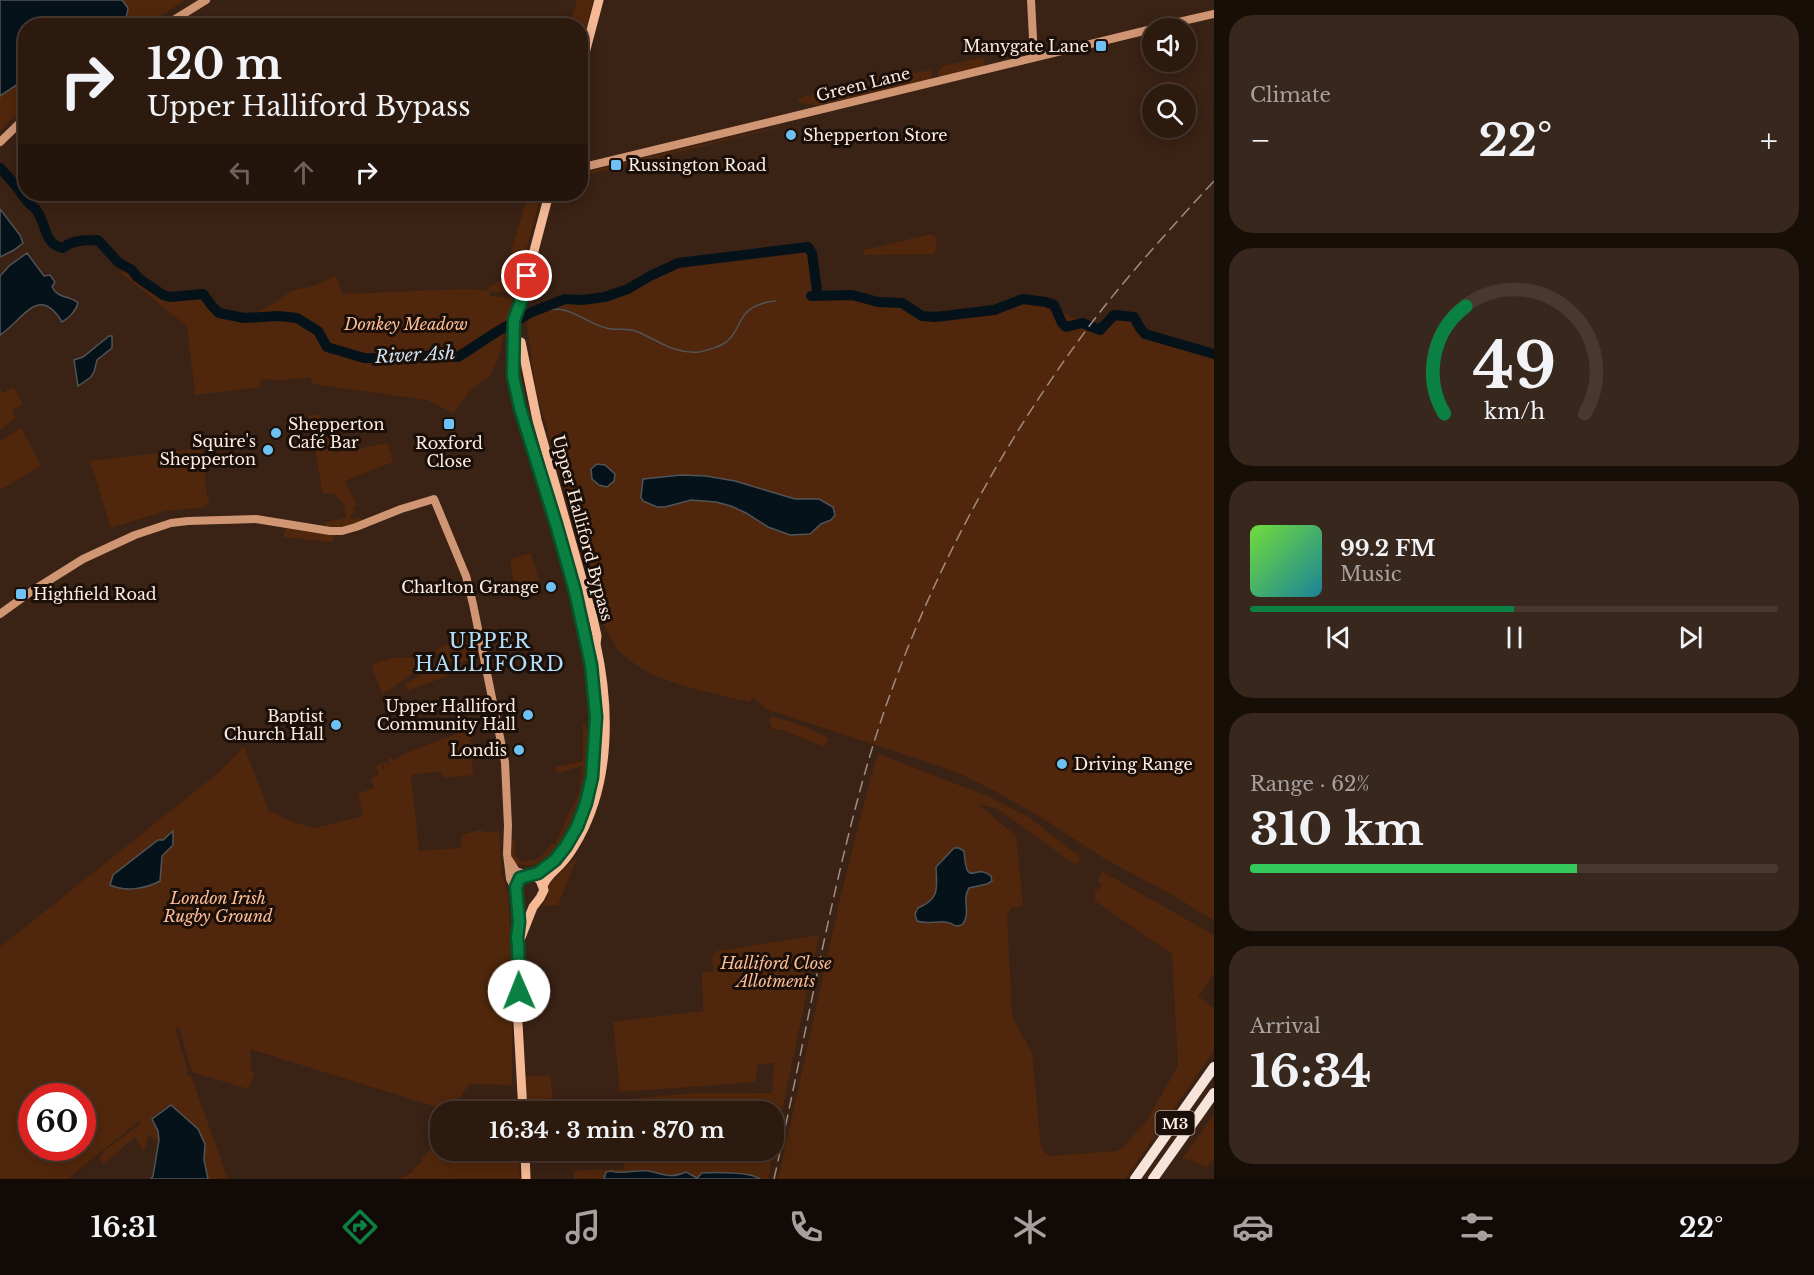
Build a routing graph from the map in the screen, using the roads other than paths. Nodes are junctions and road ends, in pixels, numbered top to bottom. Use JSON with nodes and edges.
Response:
{"nodes":[{"id":1,"x":206,"y":0,"type":"edge"},
{"id":2,"x":599,"y":0,"type":"edge"},
{"id":3,"x":1031,"y":0,"type":"edge"},
{"id":4,"x":1214,"y":14,"type":"edge"},
{"id":5,"x":177,"y":18,"type":"edge"},
{"id":6,"x":1196,"y":18,"type":"edge"},
{"id":7,"x":1142,"y":31,"type":"edge"},
{"id":8,"x":588,"y":42,"type":"edge"},
{"id":9,"x":1034,"y":57,"type":"junction"},
{"id":10,"x":18,"y":125,"type":"edge"},
{"id":11,"x":0,"y":142,"type":"edge"},
{"id":12,"x":588,"y":166,"type":"edge"},
{"id":13,"x":547,"y":201,"type":"edge"},
{"id":14,"x":518,"y":319,"type":"junction"},
{"id":15,"x":521,"y":342,"type":"junction"},
{"id":16,"x":513,"y":367,"type":"junction"},
{"id":17,"x":0,"y":614,"type":"edge"},
{"id":18,"x":507,"y":854,"type":"junction"},
{"id":19,"x":530,"y":875,"type":"junction"},
{"id":20,"x":543,"y":886,"type":"junction"},
{"id":21,"x":516,"y":893,"type":"junction"},
{"id":22,"x":535,"y":902,"type":"junction"},
{"id":23,"x":518,"y":945,"type":"junction"},
{"id":24,"x":1214,"y":1067,"type":"edge"},
{"id":25,"x":1214,"y":1093,"type":"edge"},
{"id":26,"x":522,"y":1101,"type":"edge"},
{"id":27,"x":525,"y":1161,"type":"edge"},
{"id":28,"x":526,"y":1179,"type":"edge"},
{"id":29,"x":1135,"y":1179,"type":"edge"},
{"id":30,"x":1153,"y":1179,"type":"edge"}],
"edges":[{"from":1,"to":5,"type":"street"},
{"from":2,"to":8,"type":"main road"},
{"from":3,"to":9,"type":"street"},
{"from":4,"to":6,"type":"street","name":"Green Lane"},
{"from":7,"to":9,"type":"street","name":"Green Lane"},
{"from":9,"to":12,"type":"street","name":"Green Lane"},
{"from":10,"to":11,"type":"street"},
{"from":13,"to":14,"type":"main road"},
{"from":14,"to":15,"type":"main road"},
{"from":14,"to":16,"type":"main road","name":"Upper Halliford Bypass"},
{"from":15,"to":16,"type":"main road"},
{"from":15,"to":20,"type":"main road","name":"Upper Halliford Bypass"},
{"from":16,"to":19,"type":"main road","name":"Upper Halliford Bypass"},
{"from":17,"to":18,"type":"street"},
{"from":18,"to":19,"type":"street"},
{"from":18,"to":21,"type":"street"},
{"from":19,"to":20,"type":"main road"},
{"from":19,"to":21,"type":"main road"},
{"from":20,"to":22,"type":"main road"},
{"from":21,"to":22,"type":"main road"},
{"from":21,"to":23,"type":"main road"},
{"from":22,"to":23,"type":"main road"},
{"from":23,"to":26,"type":"main road"},
{"from":24,"to":29,"type":"highway","number":"M3"},
{"from":25,"to":30,"type":"highway","number":"M3"},
{"from":27,"to":28,"type":"main road"}]}
